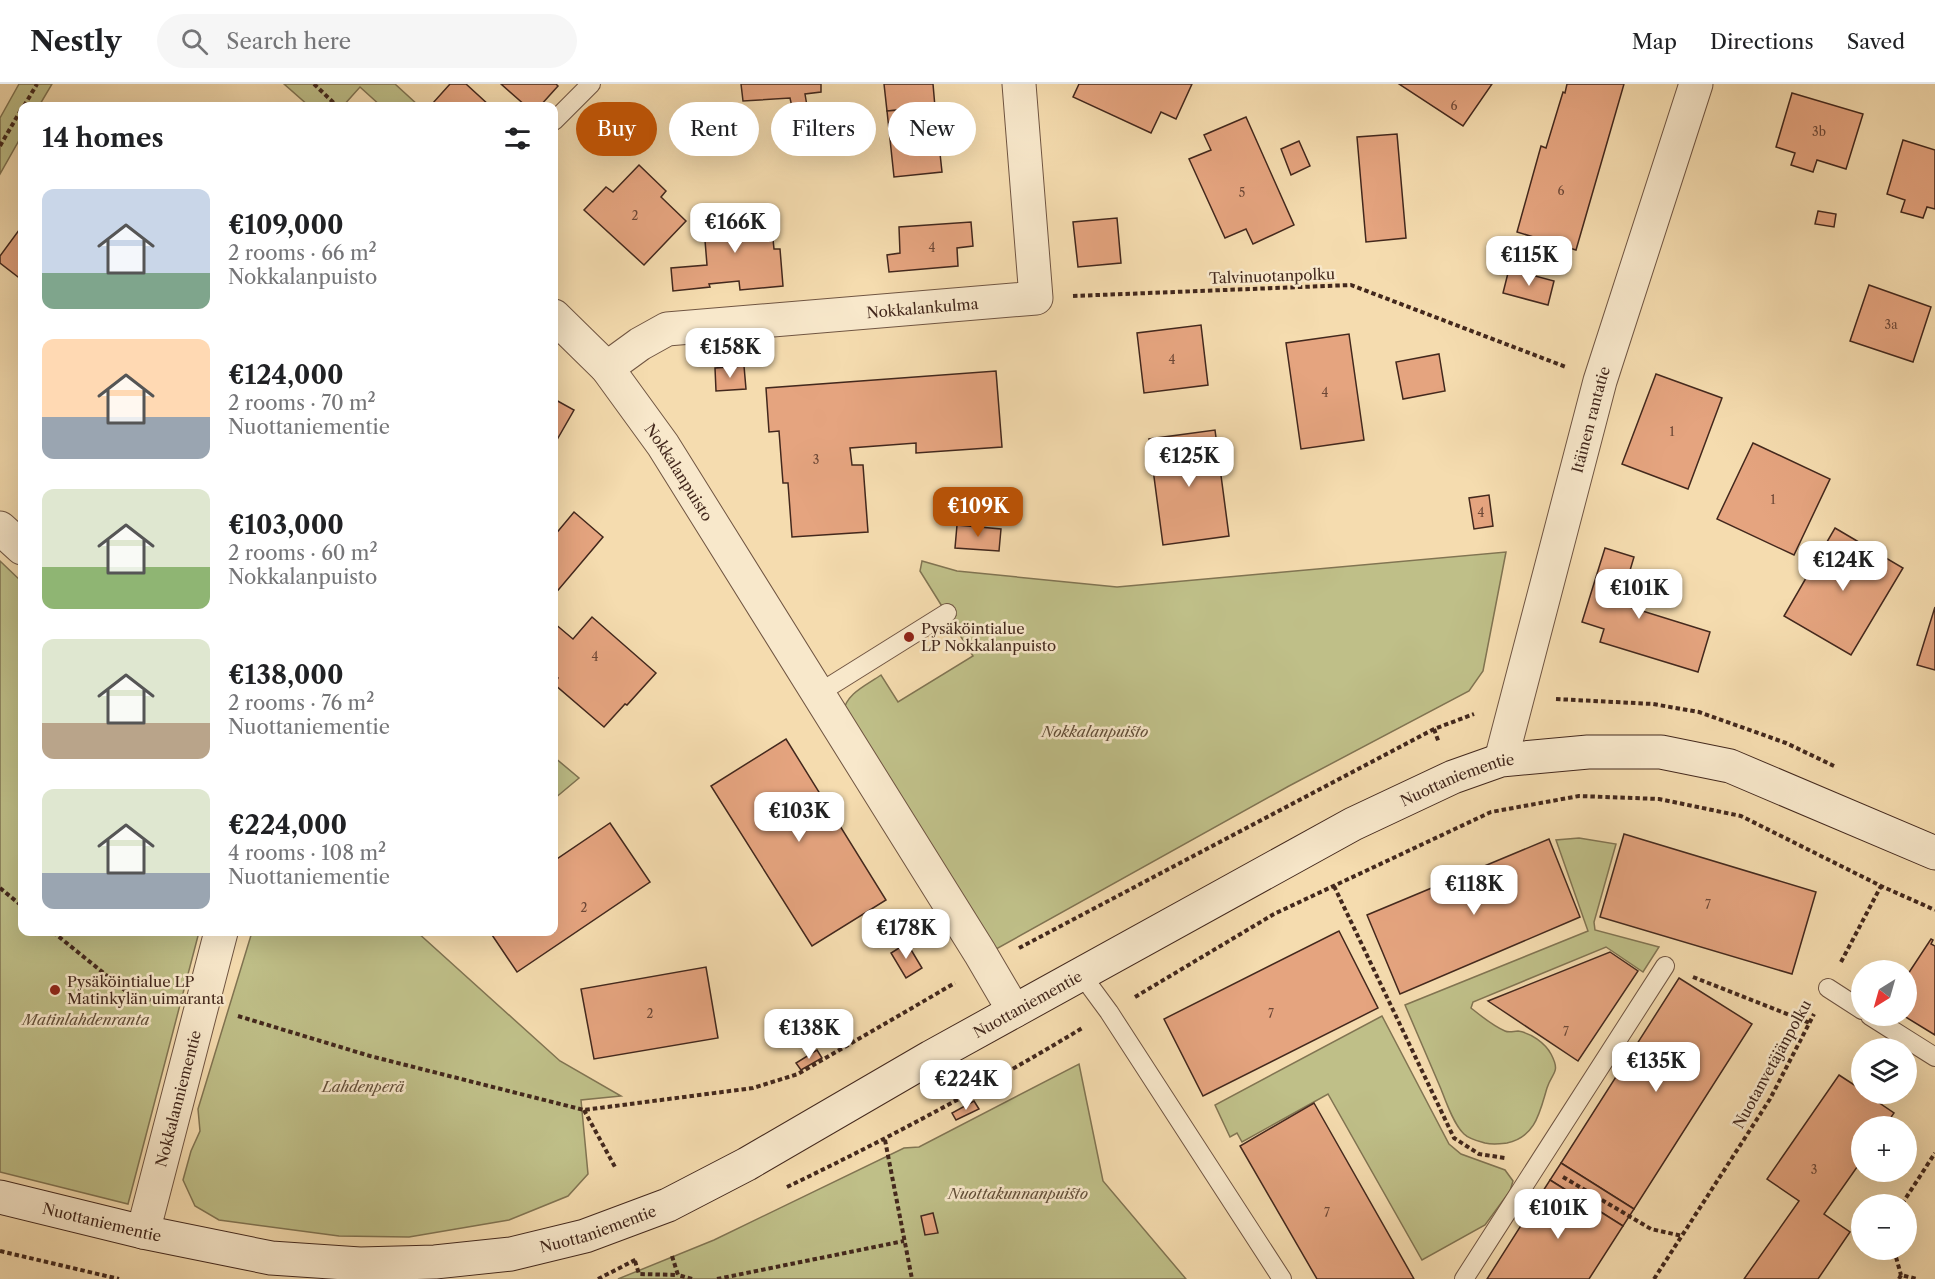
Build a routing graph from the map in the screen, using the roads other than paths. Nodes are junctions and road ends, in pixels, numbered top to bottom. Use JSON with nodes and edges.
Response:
{"nodes":[{"id":1,"x":591,"y":84,"type":"edge"},
{"id":2,"x":1019,"y":84,"type":"edge"},
{"id":3,"x":1696,"y":84,"type":"edge"},
{"id":4,"x":558,"y":117,"type":"edge"},
{"id":5,"x":558,"y":320,"type":"edge"},
{"id":6,"x":608,"y":368,"type":"junction"},
{"id":7,"x":0,"y":528,"type":"edge"},
{"id":8,"x":18,"y":544,"type":"edge"},
{"id":9,"x":947,"y":613,"type":"dead end"},
{"id":10,"x":819,"y":693,"type":"junction"},
{"id":11,"x":1501,"y":760,"type":"junction"},
{"id":12,"x":1935,"y":853,"type":"edge"},
{"id":13,"x":220,"y":936,"type":"edge"},
{"id":14,"x":1665,"y":966,"type":"road end"},
{"id":15,"x":1081,"y":974,"type":"junction"},
{"id":16,"x":1828,"y":988,"type":"road end"},
{"id":17,"x":1851,"y":1003,"type":"edge"},
{"id":18,"x":1014,"y":1011,"type":"junction"},
{"id":19,"x":1886,"y":1026,"type":"edge"},
{"id":20,"x":1935,"y":1057,"type":"edge"},
{"id":21,"x":0,"y":1197,"type":"edge"},
{"id":22,"x":143,"y":1232,"type":"junction"},
{"id":23,"x":1282,"y":1279,"type":"edge"},
{"id":24,"x":1464,"y":1279,"type":"edge"}],
"edges":[{"from":1,"to":4,"type":"lane"},
{"from":2,"to":6,"type":"street","name":"Nokkalankulma"},
{"from":3,"to":11,"type":"street","name":"Itäinen rantatie"},
{"from":5,"to":6,"type":"street","name":"Nokkalanpuisto"},
{"from":6,"to":10,"type":"street","name":"Nokkalanpuisto"},
{"from":7,"to":8,"type":"street"},
{"from":9,"to":10,"type":"lane"},
{"from":10,"to":18,"type":"street","name":"Nokkalanpuisto"},
{"from":11,"to":12,"type":"street","name":"Nuottaniementie"},
{"from":11,"to":15,"type":"street","name":"Nuottaniementie"},
{"from":13,"to":22,"type":"street","name":"Nokkalanniementie"},
{"from":14,"to":24,"type":"lane"},
{"from":15,"to":18,"type":"street","name":"Nuottaniementie"},
{"from":15,"to":23,"type":"lane"},
{"from":16,"to":17,"type":"lane"},
{"from":18,"to":22,"type":"street","name":"Nuottaniementie"},
{"from":19,"to":20,"type":"lane"},
{"from":21,"to":22,"type":"street","name":"Nuottaniementie"}]}
